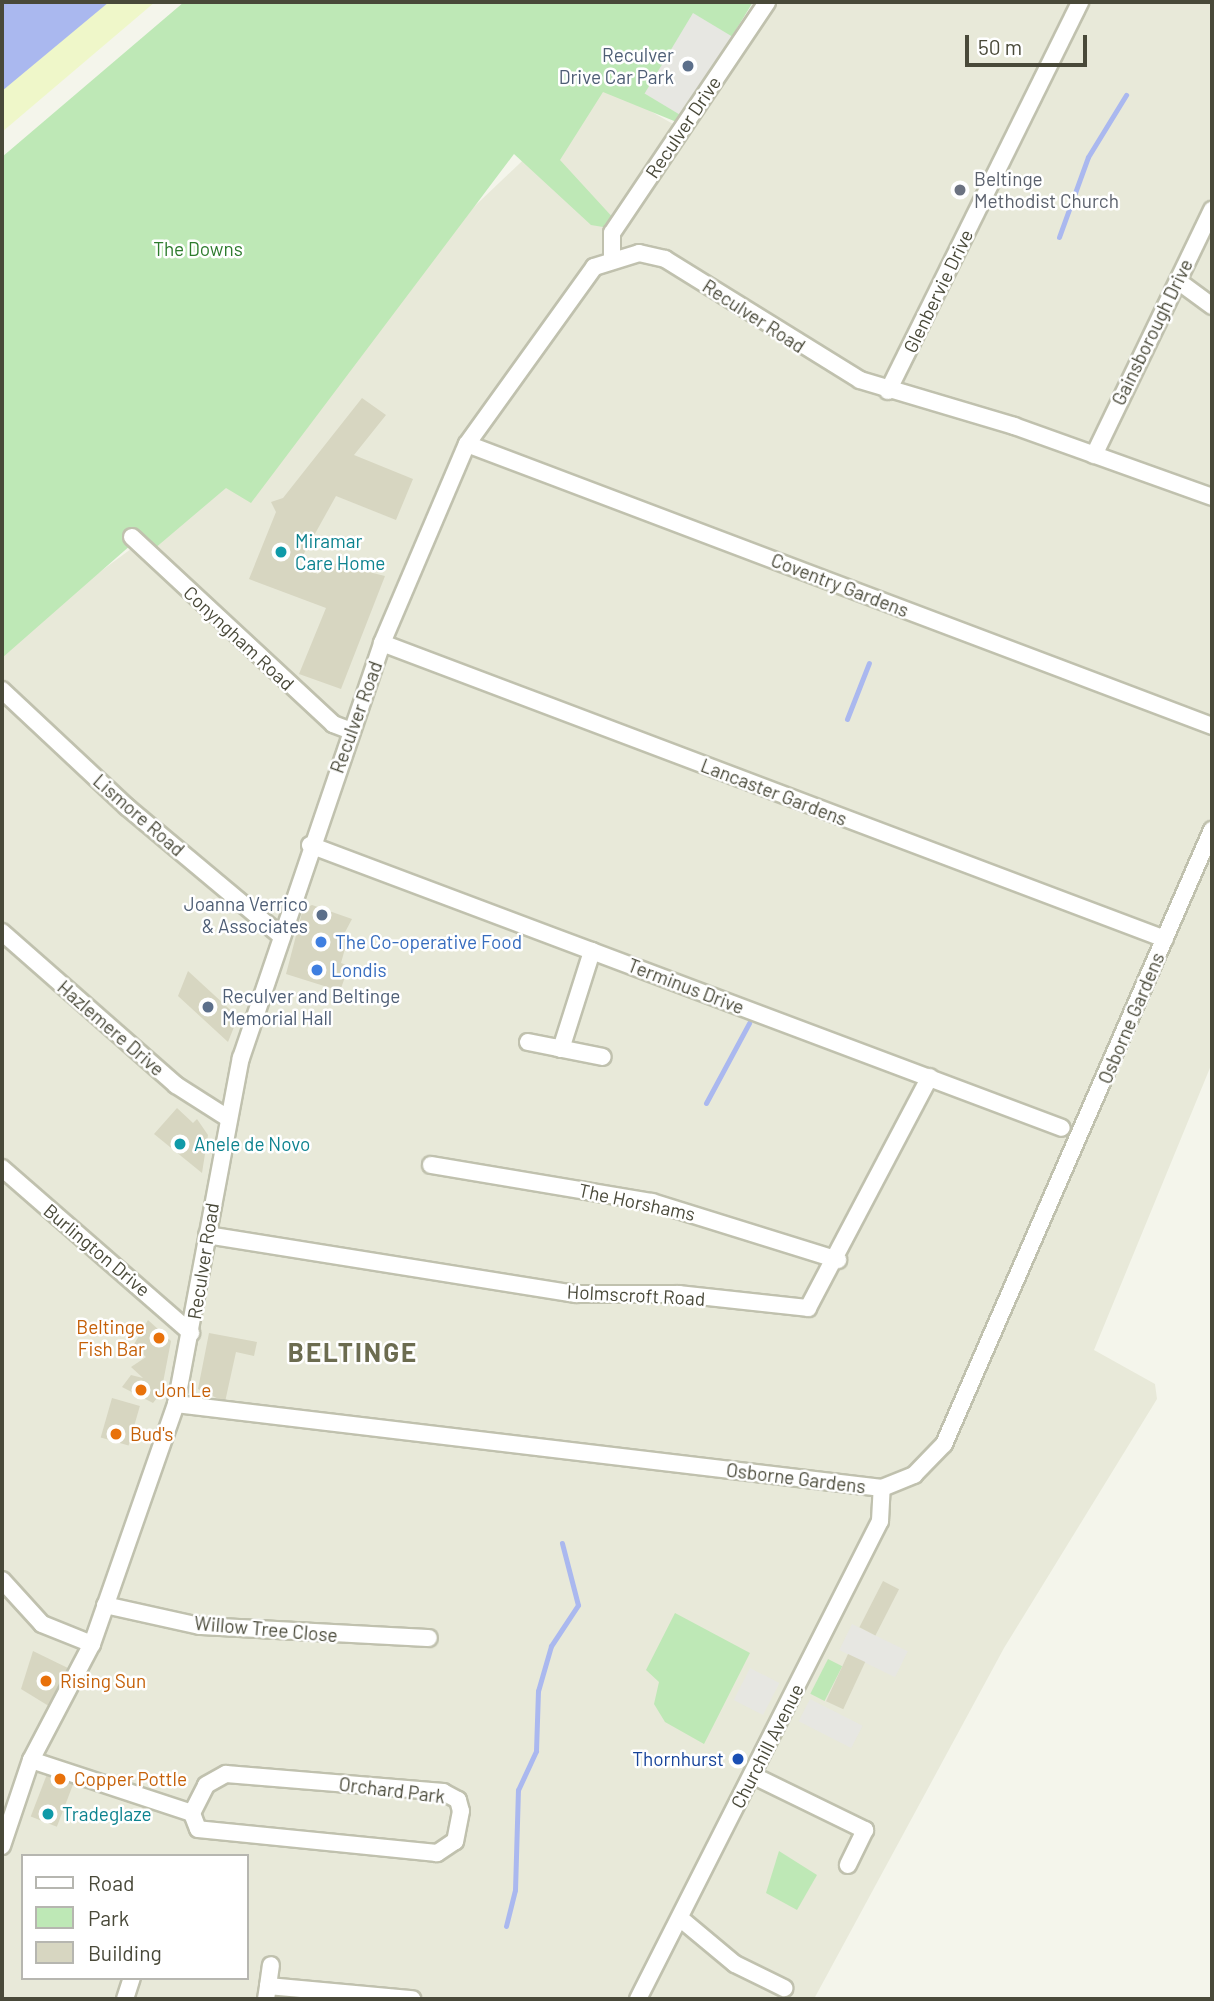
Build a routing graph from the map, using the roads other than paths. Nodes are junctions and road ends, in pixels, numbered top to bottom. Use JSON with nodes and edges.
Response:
{"nodes":[{"id":1,"x":767,"y":2,"type":"edge"},
{"id":2,"x":1080,"y":2,"type":"edge"},
{"id":3,"x":1212,"y":210,"type":"edge"},
{"id":4,"x":600,"y":226,"type":"dead end"},
{"id":5,"x":612,"y":249,"type":"junction"},
{"id":6,"x":1178,"y":281,"type":"junction"},
{"id":7,"x":1212,"y":306,"type":"edge"},
{"id":8,"x":888,"y":391,"type":"junction"},
{"id":9,"x":467,"y":444,"type":"junction"},
{"id":10,"x":1094,"y":455,"type":"junction"},
{"id":11,"x":1212,"y":497,"type":"edge"},
{"id":12,"x":132,"y":537,"type":"dead end"},
{"id":13,"x":382,"y":643,"type":"junction"},
{"id":14,"x":2,"y":690,"type":"edge"},
{"id":15,"x":1212,"y":726,"type":"edge"},
{"id":16,"x":351,"y":731,"type":"junction"},
{"id":17,"x":1212,"y":830,"type":"edge"},
{"id":18,"x":310,"y":845,"type":"junction"},
{"id":19,"x":2,"y":932,"type":"edge"},
{"id":20,"x":280,"y":935,"type":"junction"},
{"id":21,"x":1165,"y":939,"type":"junction"},
{"id":22,"x":592,"y":951,"type":"junction"},
{"id":23,"x":528,"y":1042,"type":"dead end"},
{"id":24,"x":561,"y":1049,"type":"junction"},
{"id":25,"x":603,"y":1057,"type":"dead end"},
{"id":26,"x":930,"y":1077,"type":"junction"},
{"id":27,"x":226,"y":1117,"type":"junction"},
{"id":28,"x":1062,"y":1128,"type":"dead end"},
{"id":29,"x":431,"y":1166,"type":"dead end"},
{"id":30,"x":2,"y":1168,"type":"edge"},
{"id":31,"x":207,"y":1236,"type":"junction"},
{"id":32,"x":838,"y":1260,"type":"junction"},
{"id":33,"x":191,"y":1333,"type":"junction"},
{"id":34,"x":176,"y":1404,"type":"junction"},
{"id":35,"x":882,"y":1488,"type":"junction"},
{"id":36,"x":2,"y":1580,"type":"edge"},
{"id":37,"x":105,"y":1605,"type":"junction"},
{"id":38,"x":429,"y":1638,"type":"dead end"},
{"id":39,"x":92,"y":1644,"type":"junction"},
{"id":40,"x":31,"y":1760,"type":"junction"},
{"id":41,"x":752,"y":1775,"type":"junction"},
{"id":42,"x":192,"y":1813,"type":"junction"},
{"id":43,"x":2,"y":1846,"type":"edge"},
{"id":44,"x":848,"y":1865,"type":"dead end"},
{"id":45,"x":681,"y":1919,"type":"junction"},
{"id":46,"x":271,"y":1965,"type":"dead end"},
{"id":47,"x":131,"y":1980,"type":"edge"},
{"id":48,"x":784,"y":1988,"type":"dead end"},
{"id":49,"x":267,"y":1992,"type":"edge"},
{"id":50,"x":125,"y":1999,"type":"edge"},
{"id":51,"x":412,"y":1999,"type":"edge"},
{"id":52,"x":638,"y":1999,"type":"edge"}],
"edges":[{"from":1,"to":5,"type":"street","name":"Reculver Drive"},
{"from":2,"to":8,"type":"street","name":"Glenbervie Drive"},
{"from":3,"to":6,"type":"street","name":"Gainsborough Drive"},
{"from":4,"to":5,"type":"street"},
{"from":5,"to":8,"type":"street","name":"Reculver Road"},
{"from":5,"to":9,"type":"street","name":"Reculver Road"},
{"from":6,"to":7,"type":"street"},
{"from":6,"to":10,"type":"street","name":"Gainsborough Drive"},
{"from":8,"to":10,"type":"street","name":"Reculver Road"},
{"from":9,"to":13,"type":"street","name":"Reculver Road"},
{"from":9,"to":15,"type":"street","name":"Coventry Gardens"},
{"from":10,"to":11,"type":"street","name":"Reculver Road"},
{"from":12,"to":16,"type":"street","name":"Conyngham Road"},
{"from":13,"to":16,"type":"street","name":"Reculver Road"},
{"from":13,"to":21,"type":"street","name":"Lancaster Gardens"},
{"from":14,"to":20,"type":"street","name":"Lismore Road"},
{"from":16,"to":18,"type":"street","name":"Reculver Road"},
{"from":17,"to":21,"type":"street","name":"Osborne Gardens"},
{"from":18,"to":20,"type":"street","name":"Reculver Road"},
{"from":18,"to":22,"type":"street","name":"Terminus Drive"},
{"from":19,"to":27,"type":"street","name":"Hazlemere Drive"},
{"from":20,"to":27,"type":"street","name":"Reculver Road"},
{"from":21,"to":35,"type":"street","name":"Osborne Gardens"},
{"from":22,"to":24,"type":"street"},
{"from":22,"to":26,"type":"street","name":"Terminus Drive"},
{"from":23,"to":24,"type":"street"},
{"from":24,"to":25,"type":"street"},
{"from":26,"to":28,"type":"street","name":"Terminus Drive"},
{"from":26,"to":32,"type":"street","name":"Holmscroft Road"},
{"from":27,"to":31,"type":"street","name":"Reculver Road"},
{"from":29,"to":32,"type":"street","name":"The Horshams"},
{"from":30,"to":33,"type":"street","name":"Burlington Drive"},
{"from":31,"to":32,"type":"street","name":"Holmscroft Road"},
{"from":31,"to":33,"type":"street","name":"Reculver Road"},
{"from":33,"to":34,"type":"street","name":"Reculver Road"},
{"from":34,"to":35,"type":"street","name":"Osborne Gardens"},
{"from":34,"to":37,"type":"street","name":"Reculver Road"},
{"from":35,"to":41,"type":"street","name":"Churchill Avenue"},
{"from":36,"to":39,"type":"street"},
{"from":37,"to":38,"type":"street","name":"Willow Tree Close"},
{"from":37,"to":39,"type":"street","name":"Reculver Road"},
{"from":39,"to":40,"type":"street","name":"Reculver Road"},
{"from":40,"to":42,"type":"street","name":"Orchard Park"},
{"from":40,"to":43,"type":"street","name":"Reculver Road"},
{"from":41,"to":44,"type":"street"},
{"from":41,"to":45,"type":"street","name":"Churchill Avenue"},
{"from":42,"to":42,"type":"street","name":"Orchard Park"},
{"from":45,"to":48,"type":"street"},
{"from":45,"to":52,"type":"street","name":"Churchill Avenue"},
{"from":46,"to":49,"type":"street"},
{"from":47,"to":50,"type":"street"},
{"from":49,"to":51,"type":"street"}]}
